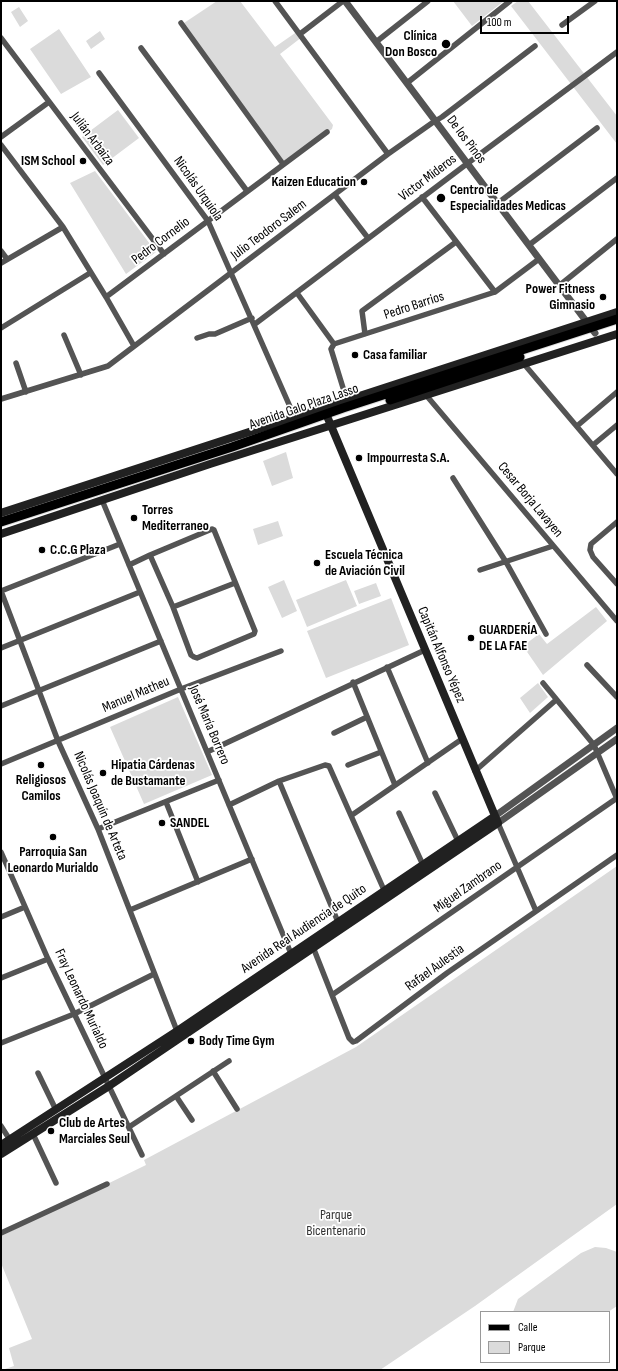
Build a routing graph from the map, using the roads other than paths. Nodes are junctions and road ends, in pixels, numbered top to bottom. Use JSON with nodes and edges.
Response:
{"nodes":[{"id":1,"x":275,"y":1,"type":"edge"},
{"id":2,"x":344,"y":1,"type":"edge"},
{"id":3,"x":428,"y":1,"type":"edge"},
{"id":4,"x":510,"y":1,"type":"edge"},
{"id":5,"x":595,"y":1,"type":"edge"},
{"id":6,"x":181,"y":23,"type":"dead end"},
{"id":7,"x":562,"y":25,"type":"dead end"},
{"id":8,"x":300,"y":34,"type":"junction"},
{"id":9,"x":1,"y":38,"type":"edge"},
{"id":10,"x":376,"y":42,"type":"junction"},
{"id":11,"x":535,"y":46,"type":"dead end"},
{"id":12,"x":141,"y":48,"type":"dead end"},
{"id":13,"x":617,"y":52,"type":"edge"},
{"id":14,"x":99,"y":72,"type":"dead end"},
{"id":15,"x":407,"y":83,"type":"junction"},
{"id":16,"x":49,"y":102,"type":"junction"},
{"id":17,"x":435,"y":121,"type":"junction"},
{"id":18,"x":597,"y":128,"type":"dead end"},
{"id":19,"x":327,"y":132,"type":"dead end"},
{"id":20,"x":1,"y":137,"type":"edge"},
{"id":21,"x":1,"y":146,"type":"edge"},
{"id":22,"x":388,"y":154,"type":"junction"},
{"id":23,"x":467,"y":163,"type":"junction"},
{"id":24,"x":283,"y":164,"type":"junction"},
{"id":25,"x":617,"y":178,"type":"edge"},
{"id":26,"x":247,"y":191,"type":"junction"},
{"id":27,"x":335,"y":195,"type":"junction"},
{"id":28,"x":422,"y":197,"type":"junction"},
{"id":29,"x":498,"y":203,"type":"junction"},
{"id":30,"x":208,"y":221,"type":"junction"},
{"id":31,"x":63,"y":227,"type":"junction"},
{"id":32,"x":368,"y":238,"type":"junction"},
{"id":33,"x":617,"y":239,"type":"edge"},
{"id":34,"x":456,"y":242,"type":"junction"},
{"id":35,"x":529,"y":245,"type":"junction"},
{"id":36,"x":1,"y":251,"type":"edge"},
{"id":37,"x":164,"y":254,"type":"junction"},
{"id":38,"x":7,"y":259,"type":"junction"},
{"id":39,"x":539,"y":259,"type":"junction"},
{"id":40,"x":1,"y":263,"type":"edge"},
{"id":41,"x":90,"y":273,"type":"junction"},
{"id":42,"x":232,"y":273,"type":"junction"},
{"id":43,"x":560,"y":285,"type":"junction"},
{"id":44,"x":495,"y":292,"type":"junction"},
{"id":45,"x":297,"y":293,"type":"junction"},
{"id":46,"x":106,"y":297,"type":"junction"},
{"id":47,"x":617,"y":312,"type":"edge"},
{"id":48,"x":252,"y":318,"type":"junction"},
{"id":49,"x":617,"y":319,"type":"edge"},
{"id":50,"x":255,"y":324,"type":"junction"},
{"id":51,"x":617,"y":326,"type":"edge"},
{"id":52,"x":1,"y":328,"type":"edge"},
{"id":53,"x":591,"y":328,"type":"junction"},
{"id":54,"x":365,"y":334,"type":"junction"},
{"id":55,"x":617,"y":334,"type":"edge"},
{"id":56,"x":64,"y":335,"type":"dead end"},
{"id":57,"x":197,"y":338,"type":"dead end"},
{"id":58,"x":334,"y":344,"type":"junction"},
{"id":59,"x":134,"y":346,"type":"junction"},
{"id":60,"x":16,"y":363,"type":"dead end"},
{"id":61,"x":524,"y":364,"type":"junction"},
{"id":62,"x":81,"y":375,"type":"junction"},
{"id":63,"x":344,"y":391,"type":"dead end"},
{"id":64,"x":26,"y":392,"type":"junction"},
{"id":65,"x":617,"y":392,"type":"edge"},
{"id":66,"x":426,"y":395,"type":"junction"},
{"id":67,"x":1,"y":400,"type":"edge"},
{"id":68,"x":327,"y":417,"type":"junction"},
{"id":69,"x":295,"y":418,"type":"junction"},
{"id":70,"x":617,"y":425,"type":"edge"},
{"id":71,"x":577,"y":426,"type":"junction"},
{"id":72,"x":593,"y":445,"type":"junction"},
{"id":73,"x":617,"y":474,"type":"edge"},
{"id":74,"x":453,"y":478,"type":"dead end"},
{"id":75,"x":102,"y":500,"type":"junction"},
{"id":76,"x":1,"y":514,"type":"edge"},
{"id":77,"x":1,"y":522,"type":"edge"},
{"id":78,"x":617,"y":522,"type":"edge"},
{"id":79,"x":1,"y":528,"type":"edge"},
{"id":80,"x":1,"y":534,"type":"edge"},
{"id":81,"x":120,"y":544,"type":"junction"},
{"id":82,"x":553,"y":546,"type":"junction"},
{"id":83,"x":150,"y":555,"type":"junction"},
{"id":84,"x":506,"y":562,"type":"junction"},
{"id":85,"x":129,"y":565,"type":"junction"},
{"id":86,"x":480,"y":570,"type":"dead end"},
{"id":87,"x":235,"y":583,"type":"junction"},
{"id":88,"x":617,"y":584,"type":"edge"},
{"id":89,"x":1,"y":591,"type":"edge"},
{"id":90,"x":140,"y":592,"type":"junction"},
{"id":91,"x":173,"y":607,"type":"junction"},
{"id":92,"x":617,"y":620,"type":"edge"},
{"id":93,"x":546,"y":634,"type":"dead end"},
{"id":94,"x":21,"y":640,"type":"junction"},
{"id":95,"x":160,"y":641,"type":"junction"},
{"id":96,"x":1,"y":648,"type":"edge"},
{"id":97,"x":425,"y":650,"type":"junction"},
{"id":98,"x":281,"y":651,"type":"dead end"},
{"id":99,"x":587,"y":665,"type":"dead end"},
{"id":100,"x":388,"y":667,"type":"junction"},
{"id":101,"x":353,"y":682,"type":"junction"},
{"id":102,"x":543,"y":683,"type":"dead end"},
{"id":103,"x":181,"y":689,"type":"junction"},
{"id":104,"x":40,"y":690,"type":"junction"},
{"id":105,"x":617,"y":697,"type":"edge"},
{"id":106,"x":556,"y":700,"type":"junction"},
{"id":107,"x":1,"y":706,"type":"edge"},
{"id":108,"x":367,"y":717,"type":"junction"},
{"id":109,"x":617,"y":728,"type":"edge"},
{"id":110,"x":334,"y":733,"type":"dead end"},
{"id":111,"x":462,"y":739,"type":"junction"},
{"id":112,"x":617,"y":739,"type":"edge"},
{"id":113,"x":58,"y":741,"type":"junction"},
{"id":114,"x":594,"y":745,"type":"junction"},
{"id":115,"x":207,"y":752,"type":"junction"},
{"id":116,"x":381,"y":752,"type":"junction"},
{"id":117,"x":598,"y":752,"type":"junction"},
{"id":118,"x":428,"y":763,"type":"junction"},
{"id":119,"x":1,"y":764,"type":"edge"},
{"id":120,"x":348,"y":765,"type":"dead end"},
{"id":121,"x":475,"y":771,"type":"junction"},
{"id":122,"x":219,"y":780,"type":"junction"},
{"id":123,"x":279,"y":781,"type":"junction"},
{"id":124,"x":395,"y":785,"type":"junction"},
{"id":125,"x":435,"y":793,"type":"dead end"},
{"id":126,"x":617,"y":798,"type":"edge"},
{"id":127,"x":166,"y":802,"type":"junction"},
{"id":128,"x":229,"y":805,"type":"junction"},
{"id":129,"x":399,"y":814,"type":"dead end"},
{"id":130,"x":352,"y":815,"type":"junction"},
{"id":131,"x":496,"y":820,"type":"junction"},
{"id":132,"x":98,"y":829,"type":"junction"},
{"id":133,"x":458,"y":841,"type":"junction"},
{"id":134,"x":1,"y":852,"type":"edge"},
{"id":135,"x":617,"y":855,"type":"edge"},
{"id":136,"x":252,"y":859,"type":"junction"},
{"id":137,"x":423,"y":865,"type":"junction"},
{"id":138,"x":517,"y":868,"type":"junction"},
{"id":139,"x":198,"y":882,"type":"junction"},
{"id":140,"x":384,"y":890,"type":"junction"},
{"id":141,"x":25,"y":907,"type":"junction"},
{"id":142,"x":130,"y":910,"type":"junction"},
{"id":143,"x":536,"y":911,"type":"junction"},
{"id":144,"x":1,"y":917,"type":"edge"},
{"id":145,"x":338,"y":922,"type":"junction"},
{"id":146,"x":313,"y":947,"type":"junction"},
{"id":147,"x":293,"y":957,"type":"junction"},
{"id":148,"x":48,"y":959,"type":"junction"},
{"id":149,"x":154,"y":974,"type":"junction"},
{"id":150,"x":1,"y":978,"type":"edge"},
{"id":151,"x":332,"y":995,"type":"junction"},
{"id":152,"x":74,"y":1014,"type":"junction"},
{"id":153,"x":177,"y":1031,"type":"junction"},
{"id":154,"x":1,"y":1042,"type":"edge"},
{"id":155,"x":229,"y":1061,"type":"dead end"},
{"id":156,"x":213,"y":1071,"type":"junction"},
{"id":157,"x":38,"y":1073,"type":"dead end"},
{"id":158,"x":107,"y":1082,"type":"junction"},
{"id":159,"x":176,"y":1096,"type":"junction"},
{"id":160,"x":237,"y":1109,"type":"dead end"},
{"id":161,"x":56,"y":1110,"type":"junction"},
{"id":162,"x":192,"y":1120,"type":"dead end"},
{"id":163,"x":1,"y":1126,"type":"edge"},
{"id":164,"x":129,"y":1128,"type":"junction"},
{"id":165,"x":33,"y":1134,"type":"junction"},
{"id":166,"x":10,"y":1140,"type":"junction"},
{"id":167,"x":1,"y":1145,"type":"edge"},
{"id":168,"x":1,"y":1154,"type":"edge"},
{"id":169,"x":142,"y":1155,"type":"dead end"},
{"id":170,"x":56,"y":1183,"type":"dead end"},
{"id":171,"x":107,"y":1184,"type":"dead end"},
{"id":172,"x":1,"y":1232,"type":"edge"}],
"edges":[{"from":1,"to":8,"type":"street"},
{"from":2,"to":8,"type":"street"},
{"from":2,"to":10,"type":"street","name":"De los Pinos"},
{"from":3,"to":10,"type":"street"},
{"from":4,"to":15,"type":"street"},
{"from":5,"to":7,"type":"street"},
{"from":6,"to":24,"type":"street"},
{"from":8,"to":22,"type":"street"},
{"from":9,"to":16,"type":"street","name":"Julián Arbaiza"},
{"from":10,"to":15,"type":"street","name":"De los Pinos"},
{"from":11,"to":17,"type":"street","name":"Julio Teodoro Salem"},
{"from":12,"to":26,"type":"street"},
{"from":13,"to":23,"type":"street","name":"Victor Mideros"},
{"from":14,"to":30,"type":"street","name":"Nicolás Urquiola"},
{"from":15,"to":17,"type":"street","name":"De los Pinos"},
{"from":16,"to":20,"type":"street"},
{"from":16,"to":37,"type":"street","name":"Julián Arbaiza"},
{"from":17,"to":22,"type":"street","name":"Julio Teodoro Salem"},
{"from":17,"to":23,"type":"street","name":"De los Pinos"},
{"from":18,"to":29,"type":"street"},
{"from":19,"to":24,"type":"street","name":"Pedro Cornelio"},
{"from":21,"to":31,"type":"street"},
{"from":22,"to":27,"type":"street","name":"Julio Teodoro Salem"},
{"from":23,"to":28,"type":"street","name":"Victor Mideros"},
{"from":23,"to":29,"type":"street","name":"De los Pinos"},
{"from":24,"to":26,"type":"street","name":"Pedro Cornelio"},
{"from":25,"to":35,"type":"street"},
{"from":26,"to":30,"type":"street","name":"Pedro Cornelio"},
{"from":27,"to":32,"type":"street"},
{"from":27,"to":42,"type":"street","name":"Julio Teodoro Salem"},
{"from":28,"to":32,"type":"street","name":"Victor Mideros"},
{"from":28,"to":34,"type":"street"},
{"from":29,"to":35,"type":"street","name":"De los Pinos"},
{"from":30,"to":37,"type":"street","name":"Pedro Cornelio"},
{"from":30,"to":42,"type":"street","name":"Nicolás Urquiola"},
{"from":31,"to":38,"type":"street"},
{"from":31,"to":41,"type":"street"},
{"from":32,"to":45,"type":"street","name":"Victor Mideros"},
{"from":33,"to":43,"type":"street"},
{"from":34,"to":44,"type":"street"},
{"from":34,"to":54,"type":"street"},
{"from":35,"to":39,"type":"street","name":"De los Pinos"},
{"from":36,"to":38,"type":"street"},
{"from":37,"to":46,"type":"street","name":"Pedro Cornelio"},
{"from":38,"to":40,"type":"street"},
{"from":39,"to":43,"type":"street","name":"De los Pinos"},
{"from":39,"to":44,"type":"street","name":"Pedro Barrios"},
{"from":41,"to":46,"type":"street"},
{"from":41,"to":52,"type":"street"},
{"from":42,"to":48,"type":"street","name":"Nicolás Urquiola"},
{"from":42,"to":59,"type":"street","name":"Julio Teodoro Salem"},
{"from":43,"to":53,"type":"street","name":"De los Pinos"},
{"from":44,"to":54,"type":"street","name":"Pedro Barrios"},
{"from":45,"to":50,"type":"street","name":"Victor Mideros"},
{"from":45,"to":58,"type":"street"},
{"from":46,"to":59,"type":"street"},
{"from":47,"to":53,"type":"main road","name":"Avenida Galo Plaza Lasso"},
{"from":48,"to":50,"type":"street","name":"Nicolás Urquiola"},
{"from":48,"to":57,"type":"street"},
{"from":49,"to":53,"type":"main road","name":"Avenida Galo Plaza Lasso"},
{"from":50,"to":69,"type":"street","name":"Nicolás Urquiola"},
{"from":51,"to":53,"type":"main road","name":"Avenida Galo Plaza Lasso"},
{"from":53,"to":68,"type":"main road","name":"Avenida Galo Plaza Lasso"},
{"from":53,"to":68,"type":"main road","name":"Avenida Galo Plaza Lasso"},
{"from":54,"to":58,"type":"street","name":"Pedro Barrios"},
{"from":55,"to":61,"type":"main road","name":"Avenida Galo Plaza Lasso"},
{"from":56,"to":62,"type":"street"},
{"from":58,"to":63,"type":"street"},
{"from":59,"to":62,"type":"street","name":"Julio Teodoro Salem"},
{"from":60,"to":64,"type":"street"},
{"from":61,"to":66,"type":"main road","name":"Avenida Galo Plaza Lasso"},
{"from":61,"to":71,"type":"street"},
{"from":62,"to":64,"type":"street","name":"Julio Teodoro Salem"},
{"from":64,"to":67,"type":"street","name":"Julio Teodoro Salem"},
{"from":65,"to":71,"type":"street"},
{"from":66,"to":68,"type":"main road","name":"Avenida Galo Plaza Lasso"},
{"from":66,"to":82,"type":"street","name":"Cesar Borja Lavayen"},
{"from":68,"to":69,"type":"main road","name":"Avenida Galo Plaza Lasso"},
{"from":68,"to":75,"type":"main road","name":"Avenida Galo Plaza Lasso"},
{"from":68,"to":77,"type":"main road","name":"Avenida Galo Plaza Lasso"},
{"from":68,"to":79,"type":"main road","name":"Avenida Galo Plaza Lasso"},
{"from":68,"to":97,"type":"main road","name":"Capitán Alfonso Yépez"},
{"from":69,"to":76,"type":"main road","name":"Avenida Galo Plaza Lasso"},
{"from":70,"to":72,"type":"street"},
{"from":71,"to":72,"type":"street"},
{"from":72,"to":73,"type":"street"},
{"from":74,"to":84,"type":"street"},
{"from":75,"to":80,"type":"main road","name":"Avenida Galo Plaza Lasso"},
{"from":75,"to":81,"type":"street","name":"José María Borrero"},
{"from":78,"to":88,"type":"street"},
{"from":81,"to":85,"type":"street","name":"José María Borrero"},
{"from":81,"to":89,"type":"street"},
{"from":82,"to":84,"type":"street"},
{"from":82,"to":92,"type":"street","name":"Cesar Borja Lavayen"},
{"from":83,"to":85,"type":"street"},
{"from":83,"to":87,"type":"street"},
{"from":83,"to":91,"type":"street"},
{"from":84,"to":86,"type":"street"},
{"from":84,"to":93,"type":"street"},
{"from":85,"to":90,"type":"street","name":"José María Borrero"},
{"from":87,"to":91,"type":"street"},
{"from":87,"to":91,"type":"street"},
{"from":89,"to":94,"type":"street","name":"Nicolás Joaquín de Arteta"},
{"from":90,"to":94,"type":"street"},
{"from":90,"to":95,"type":"street","name":"José María Borrero"},
{"from":94,"to":96,"type":"street"},
{"from":94,"to":104,"type":"street","name":"Nicolás Joaquín de Arteta"},
{"from":95,"to":103,"type":"street","name":"José María Borrero"},
{"from":95,"to":104,"type":"street"},
{"from":97,"to":100,"type":"street"},
{"from":97,"to":111,"type":"main road","name":"Capitán Alfonso Yépez"},
{"from":98,"to":103,"type":"street","name":"Manuel Matheu"},
{"from":99,"to":105,"type":"street"},
{"from":100,"to":101,"type":"street"},
{"from":100,"to":118,"type":"street"},
{"from":101,"to":108,"type":"street"},
{"from":101,"to":115,"type":"street"},
{"from":102,"to":106,"type":"street"},
{"from":103,"to":113,"type":"street","name":"Manuel Matheu"},
{"from":103,"to":115,"type":"street","name":"José María Borrero"},
{"from":104,"to":107,"type":"street"},
{"from":104,"to":113,"type":"street","name":"Nicolás Joaquín de Arteta"},
{"from":106,"to":114,"type":"street"},
{"from":106,"to":121,"type":"street"},
{"from":108,"to":110,"type":"street"},
{"from":108,"to":116,"type":"street"},
{"from":109,"to":114,"type":"street","name":"Avenida Real Audiencia de Quito"},
{"from":111,"to":118,"type":"street"},
{"from":111,"to":121,"type":"main road","name":"Capitán Alfonso Yépez"},
{"from":112,"to":117,"type":"street","name":"Avenida Real Audiencia de Quito"},
{"from":113,"to":119,"type":"street","name":"Manuel Matheu"},
{"from":113,"to":132,"type":"street","name":"Nicolás Joaquín de Arteta"},
{"from":114,"to":117,"type":"street"},
{"from":114,"to":131,"type":"street","name":"Avenida Real Audiencia de Quito"},
{"from":115,"to":122,"type":"street","name":"José María Borrero"},
{"from":116,"to":120,"type":"street"},
{"from":116,"to":124,"type":"street"},
{"from":117,"to":126,"type":"street"},
{"from":117,"to":131,"type":"street","name":"Avenida Real Audiencia de Quito"},
{"from":118,"to":124,"type":"street"},
{"from":121,"to":131,"type":"main road","name":"Capitán Alfonso Yépez"},
{"from":122,"to":127,"type":"street"},
{"from":122,"to":128,"type":"street","name":"José María Borrero"},
{"from":123,"to":128,"type":"street"},
{"from":123,"to":130,"type":"street"},
{"from":123,"to":145,"type":"street"},
{"from":124,"to":130,"type":"street"},
{"from":125,"to":133,"type":"street"},
{"from":126,"to":138,"type":"street","name":"Miguel Zambrano"},
{"from":127,"to":132,"type":"street"},
{"from":127,"to":139,"type":"street"},
{"from":128,"to":136,"type":"street","name":"José María Borrero"},
{"from":129,"to":137,"type":"street"},
{"from":130,"to":140,"type":"street"},
{"from":131,"to":133,"type":"main road","name":"Avenida Real Audiencia de Quito"},
{"from":131,"to":138,"type":"street","name":"Capitán Alfonso Yépez"},
{"from":131,"to":146,"type":"main road","name":"Avenida Real Audiencia de Quito"},
{"from":132,"to":142,"type":"street","name":"Nicolás Joaquín de Arteta"},
{"from":133,"to":137,"type":"main road","name":"Avenida Real Audiencia de Quito"},
{"from":134,"to":141,"type":"street","name":"Fray Leonardo Murialdo"},
{"from":135,"to":143,"type":"street","name":"Rafael Aulestia"},
{"from":136,"to":139,"type":"street"},
{"from":136,"to":147,"type":"street","name":"José María Borrero"},
{"from":137,"to":140,"type":"main road","name":"Avenida Real Audiencia de Quito"},
{"from":138,"to":143,"type":"street","name":"Capitán Alfonso Yépez"},
{"from":138,"to":151,"type":"street","name":"Miguel Zambrano"},
{"from":139,"to":142,"type":"street"},
{"from":140,"to":145,"type":"main road","name":"Avenida Real Audiencia de Quito"},
{"from":141,"to":144,"type":"street"},
{"from":141,"to":148,"type":"street","name":"Fray Leonardo Murialdo"},
{"from":142,"to":149,"type":"street","name":"Nicolás Joaquín de Arteta"},
{"from":143,"to":151,"type":"street","name":"Rafael Aulestia"},
{"from":145,"to":147,"type":"main road","name":"Avenida Real Audiencia de Quito"},
{"from":146,"to":147,"type":"main road","name":"Avenida Real Audiencia de Quito"},
{"from":146,"to":151,"type":"street","name":"Rafael Aulestia"},
{"from":147,"to":153,"type":"main road","name":"Avenida Real Audiencia de Quito"},
{"from":147,"to":158,"type":"main road","name":"Avenida Real Audiencia de Quito"},
{"from":148,"to":150,"type":"street"},
{"from":148,"to":152,"type":"street","name":"Fray Leonardo Murialdo"},
{"from":149,"to":152,"type":"street"},
{"from":149,"to":153,"type":"street","name":"Nicolás Joaquín de Arteta"},
{"from":152,"to":154,"type":"street"},
{"from":152,"to":158,"type":"street","name":"Fray Leonardo Murialdo"},
{"from":153,"to":158,"type":"main road","name":"Avenida Real Audiencia de Quito"},
{"from":155,"to":156,"type":"street"},
{"from":156,"to":159,"type":"street"},
{"from":156,"to":160,"type":"street"},
{"from":157,"to":161,"type":"street"},
{"from":158,"to":161,"type":"main road","name":"Avenida Real Audiencia de Quito"},
{"from":158,"to":164,"type":"street","name":"Fray Leonardo Murialdo"},
{"from":158,"to":165,"type":"main road","name":"Avenida Real Audiencia de Quito"},
{"from":159,"to":162,"type":"street"},
{"from":159,"to":164,"type":"street"},
{"from":161,"to":166,"type":"main road","name":"Avenida Real Audiencia de Quito"},
{"from":163,"to":166,"type":"street"},
{"from":164,"to":169,"type":"street","name":"Fray Leonardo Murialdo"},
{"from":165,"to":168,"type":"main road","name":"Avenida Real Audiencia de Quito"},
{"from":165,"to":170,"type":"street"},
{"from":166,"to":167,"type":"main road","name":"Avenida Real Audiencia de Quito"},
{"from":171,"to":172,"type":"street"}]}
